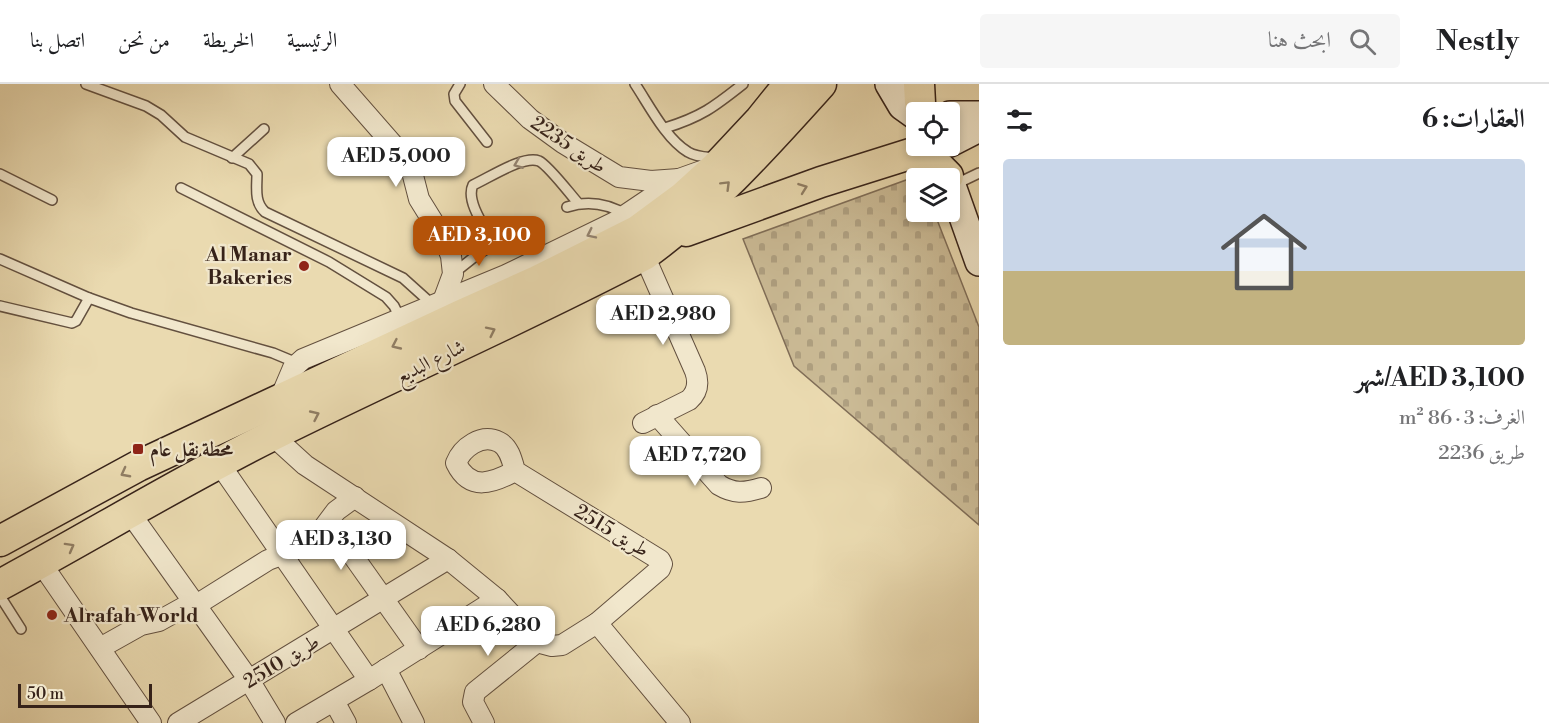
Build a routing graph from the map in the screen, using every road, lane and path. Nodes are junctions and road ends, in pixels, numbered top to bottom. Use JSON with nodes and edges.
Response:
{"nodes":[{"id":1,"x":86,"y":84,"type":"edge"},
{"id":2,"x":340,"y":84,"type":"edge"},
{"id":3,"x":460,"y":84,"type":"edge"},
{"id":4,"x":494,"y":84,"type":"edge"},
{"id":5,"x":635,"y":84,"type":"edge"},
{"id":6,"x":743,"y":84,"type":"edge"},
{"id":7,"x":789,"y":84,"type":"edge"},
{"id":8,"x":821,"y":84,"type":"edge"},
{"id":9,"x":890,"y":84,"type":"edge"},
{"id":10,"x":918,"y":100,"type":"edge"},
{"id":11,"x":960,"y":115,"type":"edge"},
{"id":12,"x":979,"y":115,"type":"edge"},
{"id":13,"x":665,"y":128,"type":"junction"},
{"id":14,"x":979,"y":128,"type":"edge"},
{"id":15,"x":264,"y":129,"type":"dead end"},
{"id":16,"x":487,"y":142,"type":"dead end"},
{"id":17,"x":232,"y":158,"type":"junction"},
{"id":18,"x":720,"y":163,"type":"junction"},
{"id":19,"x":945,"y":163,"type":"edge"},
{"id":20,"x":979,"y":173,"type":"edge"},
{"id":21,"x":0,"y":174,"type":"edge"},
{"id":22,"x":619,"y":177,"type":"junction"},
{"id":23,"x":679,"y":179,"type":"junction"},
{"id":24,"x":181,"y":188,"type":"dead end"},
{"id":25,"x":52,"y":200,"type":"dead end"},
{"id":26,"x":578,"y":203,"type":"junction"},
{"id":27,"x":567,"y":207,"type":"dead end"},
{"id":28,"x":629,"y":213,"type":"junction"},
{"id":29,"x":514,"y":233,"type":"dead end"},
{"id":30,"x":670,"y":237,"type":"junction"},
{"id":31,"x":494,"y":244,"type":"junction"},
{"id":32,"x":644,"y":255,"type":"junction"},
{"id":33,"x":0,"y":259,"type":"edge"},
{"id":34,"x":979,"y":262,"type":"edge"},
{"id":35,"x":89,"y":298,"type":"junction"},
{"id":36,"x":441,"y":302,"type":"junction"},
{"id":37,"x":0,"y":306,"type":"edge"},
{"id":38,"x":400,"y":318,"type":"junction"},
{"id":39,"x":297,"y":363,"type":"junction"},
{"id":40,"x":279,"y":401,"type":"junction"},
{"id":41,"x":272,"y":435,"type":"junction"},
{"id":42,"x":219,"y":463,"type":"junction"},
{"id":43,"x":515,"y":471,"type":"dead end"},
{"id":44,"x":761,"y":488,"type":"dead end"},
{"id":45,"x":355,"y":497,"type":"junction"},
{"id":46,"x":130,"y":513,"type":"junction"},
{"id":47,"x":329,"y":522,"type":"junction"},
{"id":48,"x":0,"y":541,"type":"edge"},
{"id":49,"x":284,"y":555,"type":"junction"},
{"id":50,"x":448,"y":559,"type":"junction"},
{"id":51,"x":41,"y":563,"type":"junction"},
{"id":52,"x":0,"y":585,"type":"edge"},
{"id":53,"x":0,"y":596,"type":"edge"},
{"id":54,"x":383,"y":598,"type":"junction"},
{"id":55,"x":497,"y":599,"type":"junction"},
{"id":56,"x":195,"y":604,"type":"junction"},
{"id":57,"x":597,"y":623,"type":"junction"},
{"id":58,"x":335,"y":628,"type":"junction"},
{"id":59,"x":21,"y":629,"type":"dead end"},
{"id":60,"x":537,"y":642,"type":"junction"},
{"id":61,"x":100,"y":648,"type":"junction"},
{"id":62,"x":418,"y":649,"type":"junction"},
{"id":63,"x":378,"y":674,"type":"junction"},
{"id":64,"x":249,"y":680,"type":"junction"},
{"id":65,"x":334,"y":700,"type":"junction"},
{"id":66,"x":151,"y":723,"type":"edge"},
{"id":67,"x":178,"y":723,"type":"edge"},
{"id":68,"x":275,"y":723,"type":"edge"},
{"id":69,"x":296,"y":723,"type":"edge"},
{"id":70,"x":346,"y":723,"type":"edge"},
{"id":71,"x":414,"y":723,"type":"edge"},
{"id":72,"x":484,"y":723,"type":"edge"},
{"id":73,"x":680,"y":723,"type":"edge"}],
"edges":[{"from":1,"to":17,"type":"lane"},
{"from":2,"to":36,"type":"street"},
{"from":3,"to":16,"type":"lane"},
{"from":4,"to":22,"type":"street","name":"طريق 2235"},
{"from":5,"to":13,"type":"lane"},
{"from":6,"to":13,"type":"lane"},
{"from":7,"to":18,"type":"main road","name":"شارع البديع"},
{"from":30,"to":8,"type":"main road","name":"شارع البديع","one_way":true},
{"from":9,"to":10,"type":"street"},
{"from":11,"to":12,"type":"street"},
{"from":13,"to":18,"type":"lane"},
{"from":14,"to":19,"type":"street"},
{"from":15,"to":17,"type":"lane"},
{"from":17,"to":36,"type":"lane"},
{"from":18,"to":23,"type":"street"},
{"from":18,"to":36,"type":"main road","name":"شارع البديع"},
{"from":19,"to":20,"type":"lane"},
{"from":30,"to":19,"type":"main road","one_way":true},
{"from":19,"to":34,"type":"street"},
{"from":21,"to":25,"type":"lane"},
{"from":22,"to":23,"type":"street","name":"طريق 2235"},
{"from":22,"to":28,"type":"street","name":"طريق 2235"},
{"from":23,"to":28,"type":"street"},
{"from":24,"to":38,"type":"lane"},
{"from":26,"to":27,"type":"lane"},
{"from":26,"to":28,"type":"lane"},
{"from":26,"to":31,"type":"lane","one_way":true},
{"from":28,"to":36,"type":"street","one_way":true},
{"from":29,"to":31,"type":"lane"},
{"from":30,"to":32,"type":"main road","name":"شارع البديع"},
{"from":31,"to":36,"type":"lane"},
{"from":41,"to":32,"type":"main road","name":"شارع البديع","one_way":true},
{"from":32,"to":44,"type":"street"},
{"from":33,"to":35,"type":"lane"},
{"from":35,"to":37,"type":"lane"},
{"from":35,"to":39,"type":"lane"},
{"from":36,"to":38,"type":"street"},
{"from":36,"to":40,"type":"main road","name":"شارع البديع","one_way":true},
{"from":38,"to":39,"type":"street"},
{"from":39,"to":40,"type":"street"},
{"from":40,"to":48,"type":"main road","name":"شارع البديع","one_way":true},
{"from":41,"to":42,"type":"main road","name":"شارع البديع"},
{"from":41,"to":45,"type":"street"},
{"from":42,"to":46,"type":"main road","name":"شارع البديع"},
{"from":42,"to":49,"type":"street"},
{"from":43,"to":57,"type":"street","name":"طريق 2515"},
{"from":45,"to":47,"type":"street"},
{"from":45,"to":50,"type":"street"},
{"from":51,"to":46,"type":"main road","name":"شارع البديع","one_way":true},
{"from":46,"to":56,"type":"street"},
{"from":47,"to":49,"type":"street"},
{"from":47,"to":54,"type":"street"},
{"from":49,"to":56,"type":"street"},
{"from":49,"to":58,"type":"street"},
{"from":50,"to":54,"type":"street","name":"طريق 2510"},
{"from":50,"to":55,"type":"street"},
{"from":51,"to":52,"type":"main road","name":"شارع البديع"},
{"from":51,"to":61,"type":"street"},
{"from":53,"to":59,"type":"lane"},
{"from":54,"to":58,"type":"street","name":"طريق 2510"},
{"from":54,"to":62,"type":"street"},
{"from":55,"to":60,"type":"street"},
{"from":55,"to":62,"type":"street"},
{"from":56,"to":61,"type":"street"},
{"from":56,"to":64,"type":"street"},
{"from":57,"to":60,"type":"street","name":"طريق 2515"},
{"from":57,"to":73,"type":"street"},
{"from":58,"to":63,"type":"street"},
{"from":58,"to":64,"type":"street","name":"طريق 2510"},
{"from":60,"to":72,"type":"street"},
{"from":61,"to":66,"type":"street"},
{"from":62,"to":63,"type":"street"},
{"from":63,"to":65,"type":"street"},
{"from":63,"to":71,"type":"street"},
{"from":64,"to":67,"type":"street","name":"طريق 2510"},
{"from":64,"to":68,"type":"street"},
{"from":65,"to":69,"type":"street"},
{"from":65,"to":70,"type":"street"}]}
